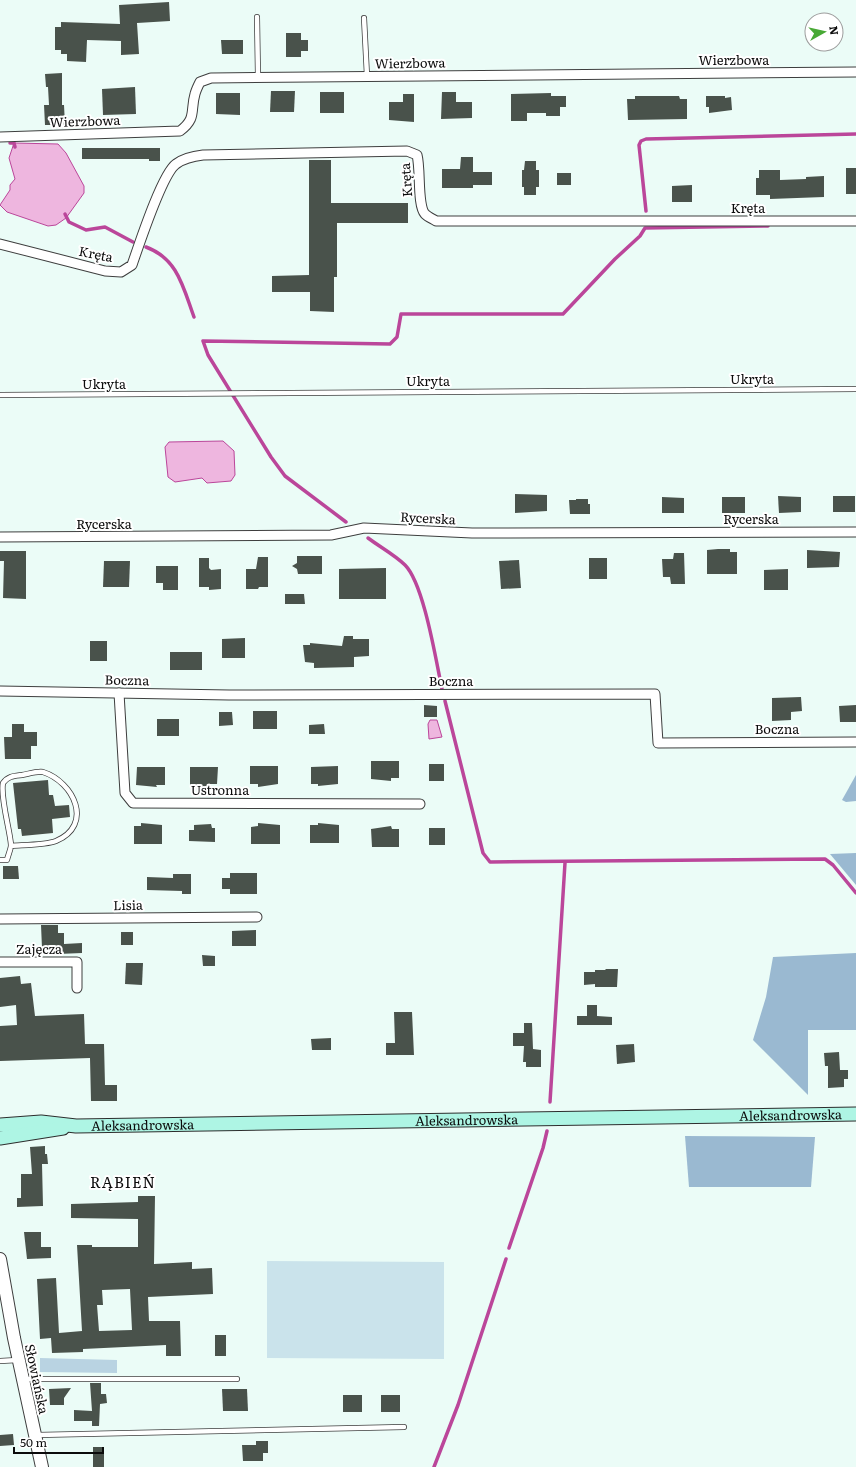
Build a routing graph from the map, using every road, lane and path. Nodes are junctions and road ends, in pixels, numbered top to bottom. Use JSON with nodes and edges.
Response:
{"nodes":[{"id":1,"x":257,"y":17,"type":"dead end"},
{"id":2,"x":364,"y":18,"type":"dead end"},
{"id":3,"x":856,"y":72,"type":"edge"},
{"id":4,"x":367,"y":76,"type":"junction"},
{"id":5,"x":258,"y":77,"type":"junction"},
{"id":6,"x":0,"y":137,"type":"edge"},
{"id":7,"x":856,"y":221,"type":"edge"},
{"id":8,"x":0,"y":244,"type":"edge"},
{"id":9,"x":856,"y":389,"type":"edge"},
{"id":10,"x":0,"y":395,"type":"edge"},
{"id":11,"x":856,"y":532,"type":"edge"},
{"id":12,"x":0,"y":537,"type":"edge"},
{"id":13,"x":0,"y":691,"type":"edge"},
{"id":14,"x":119,"y":693,"type":"junction"},
{"id":15,"x":856,"y":742,"type":"edge"},
{"id":16,"x":420,"y":804,"type":"dead end"},
{"id":17,"x":11,"y":846,"type":"junction"},
{"id":18,"x":0,"y":860,"type":"edge"},
{"id":19,"x":257,"y":917,"type":"dead end"},
{"id":20,"x":0,"y":919,"type":"edge"},
{"id":21,"x":0,"y":962,"type":"edge"},
{"id":22,"x":77,"y":988,"type":"dead end"},
{"id":23,"x":856,"y":1114,"type":"edge"},
{"id":24,"x":0,"y":1124,"type":"edge"},
{"id":25,"x":76,"y":1126,"type":"junction"},
{"id":26,"x":0,"y":1138,"type":"edge"},
{"id":27,"x":0,"y":1260,"type":"edge"},
{"id":28,"x":0,"y":1281,"type":"edge"},
{"id":29,"x":5,"y":1296,"type":"junction"},
{"id":30,"x":18,"y":1360,"type":"junction"},
{"id":31,"x":0,"y":1361,"type":"edge"},
{"id":32,"x":23,"y":1379,"type":"junction"},
{"id":33,"x":237,"y":1379,"type":"dead end"},
{"id":34,"x":404,"y":1427,"type":"dead end"},
{"id":35,"x":35,"y":1435,"type":"junction"},
{"id":36,"x":42,"y":1467,"type":"edge"}],
"edges":[{"from":1,"to":5,"type":"lane"},
{"from":2,"to":4,"type":"lane"},
{"from":3,"to":4,"type":"street","name":"Wierzbowa"},
{"from":4,"to":5,"type":"street","name":"Wierzbowa"},
{"from":5,"to":6,"type":"street","name":"Wierzbowa"},
{"from":7,"to":8,"type":"street","name":"Kręta"},
{"from":9,"to":10,"type":"lane","name":"Ukryta"},
{"from":11,"to":12,"type":"street","name":"Rycerska"},
{"from":13,"to":14,"type":"street","name":"Boczna"},
{"from":14,"to":15,"type":"street","name":"Boczna"},
{"from":14,"to":16,"type":"street","name":"Ustronna"},
{"from":17,"to":17,"type":"lane"},
{"from":17,"to":18,"type":"lane"},
{"from":19,"to":20,"type":"street","name":"Lisia"},
{"from":21,"to":22,"type":"street","name":"Zajęcza"},
{"from":23,"to":25,"type":"main road","name":"Aleksandrowska"},
{"from":24,"to":25,"type":"main road","name":"Aleksandrowska"},
{"from":25,"to":26,"type":"main road","name":"Aleksandrowska"},
{"from":27,"to":29,"type":"street","name":"Słowiańska"},
{"from":28,"to":29,"type":"street","name":"Słowiańska"},
{"from":29,"to":30,"type":"street","name":"Słowiańska"},
{"from":30,"to":31,"type":"lane"},
{"from":30,"to":32,"type":"street","name":"Słowiańska"},
{"from":32,"to":33,"type":"lane"},
{"from":32,"to":35,"type":"street","name":"Słowiańska"},
{"from":34,"to":35,"type":"lane"},
{"from":35,"to":36,"type":"street","name":"Słowiańska"}]}
